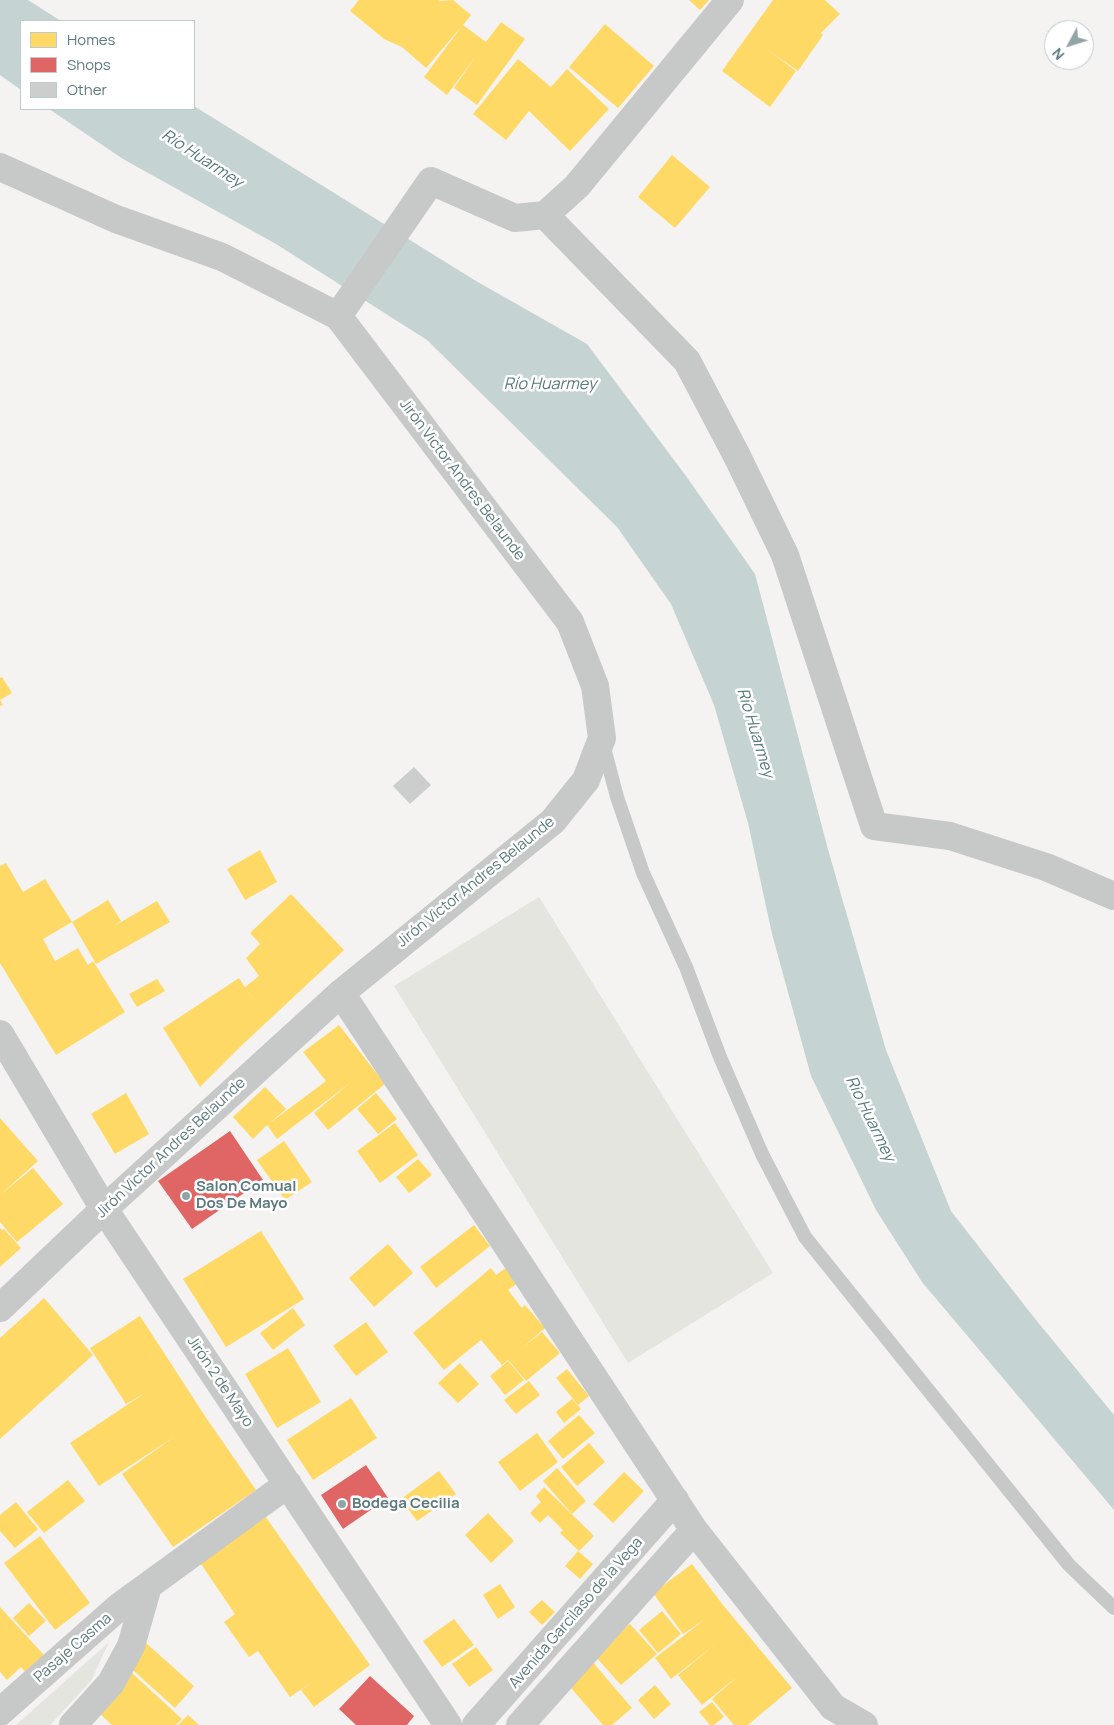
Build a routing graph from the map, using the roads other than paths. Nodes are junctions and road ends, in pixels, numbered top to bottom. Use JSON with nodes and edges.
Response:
{"nodes":[{"id":1,"x":730,"y":0,"type":"edge"},
{"id":2,"x":0,"y":167,"type":"edge"},
{"id":3,"x":545,"y":215,"type":"junction"},
{"id":4,"x":338,"y":316,"type":"junction"},
{"id":5,"x":602,"y":738,"type":"junction"},
{"id":6,"x":1114,"y":896,"type":"edge"},
{"id":7,"x":341,"y":992,"type":"junction"},
{"id":8,"x":0,"y":1034,"type":"edge"},
{"id":9,"x":104,"y":1209,"type":"junction"},
{"id":10,"x":0,"y":1308,"type":"edge"},
{"id":11,"x":288,"y":1484,"type":"junction"},
{"id":12,"x":675,"y":1500,"type":"junction"},
{"id":13,"x":694,"y":1530,"type":"junction"},
{"id":14,"x":148,"y":1586,"type":"junction"},
{"id":15,"x":1114,"y":1608,"type":"edge"},
{"id":16,"x":0,"y":1712,"type":"edge"},
{"id":17,"x":73,"y":1725,"type":"edge"},
{"id":18,"x":448,"y":1725,"type":"edge"},
{"id":19,"x":476,"y":1725,"type":"edge"},
{"id":20,"x":520,"y":1725,"type":"edge"},
{"id":21,"x":864,"y":1725,"type":"edge"}],
"edges":[{"from":1,"to":3,"type":"street"},
{"from":2,"to":4,"type":"street"},
{"from":3,"to":4,"type":"street"},
{"from":3,"to":6,"type":"street"},
{"from":4,"to":5,"type":"street","name":"Jirón Victor Andres Belaunde"},
{"from":5,"to":7,"type":"street","name":"Jirón Victor Andres Belaunde"},
{"from":5,"to":15,"type":"lane"},
{"from":7,"to":9,"type":"street","name":"Jirón Victor Andres Belaunde"},
{"from":7,"to":12,"type":"street"},
{"from":8,"to":9,"type":"street","name":"Jirón 2 de Mayo"},
{"from":9,"to":10,"type":"street","name":"Jirón Victor Andres Belaunde"},
{"from":9,"to":11,"type":"street","name":"Jirón 2 de Mayo"},
{"from":11,"to":14,"type":"street","name":"Pasaje Casma"},
{"from":11,"to":18,"type":"street","name":"Jirón 2 de Mayo"},
{"from":12,"to":13,"type":"street"},
{"from":12,"to":19,"type":"street","name":"Avenida Garcilaso de la Vega"},
{"from":13,"to":20,"type":"street"},
{"from":13,"to":21,"type":"street"},
{"from":14,"to":16,"type":"street","name":"Pasaje Casma"},
{"from":14,"to":17,"type":"street","name":"Pasaje Casma"}]}
